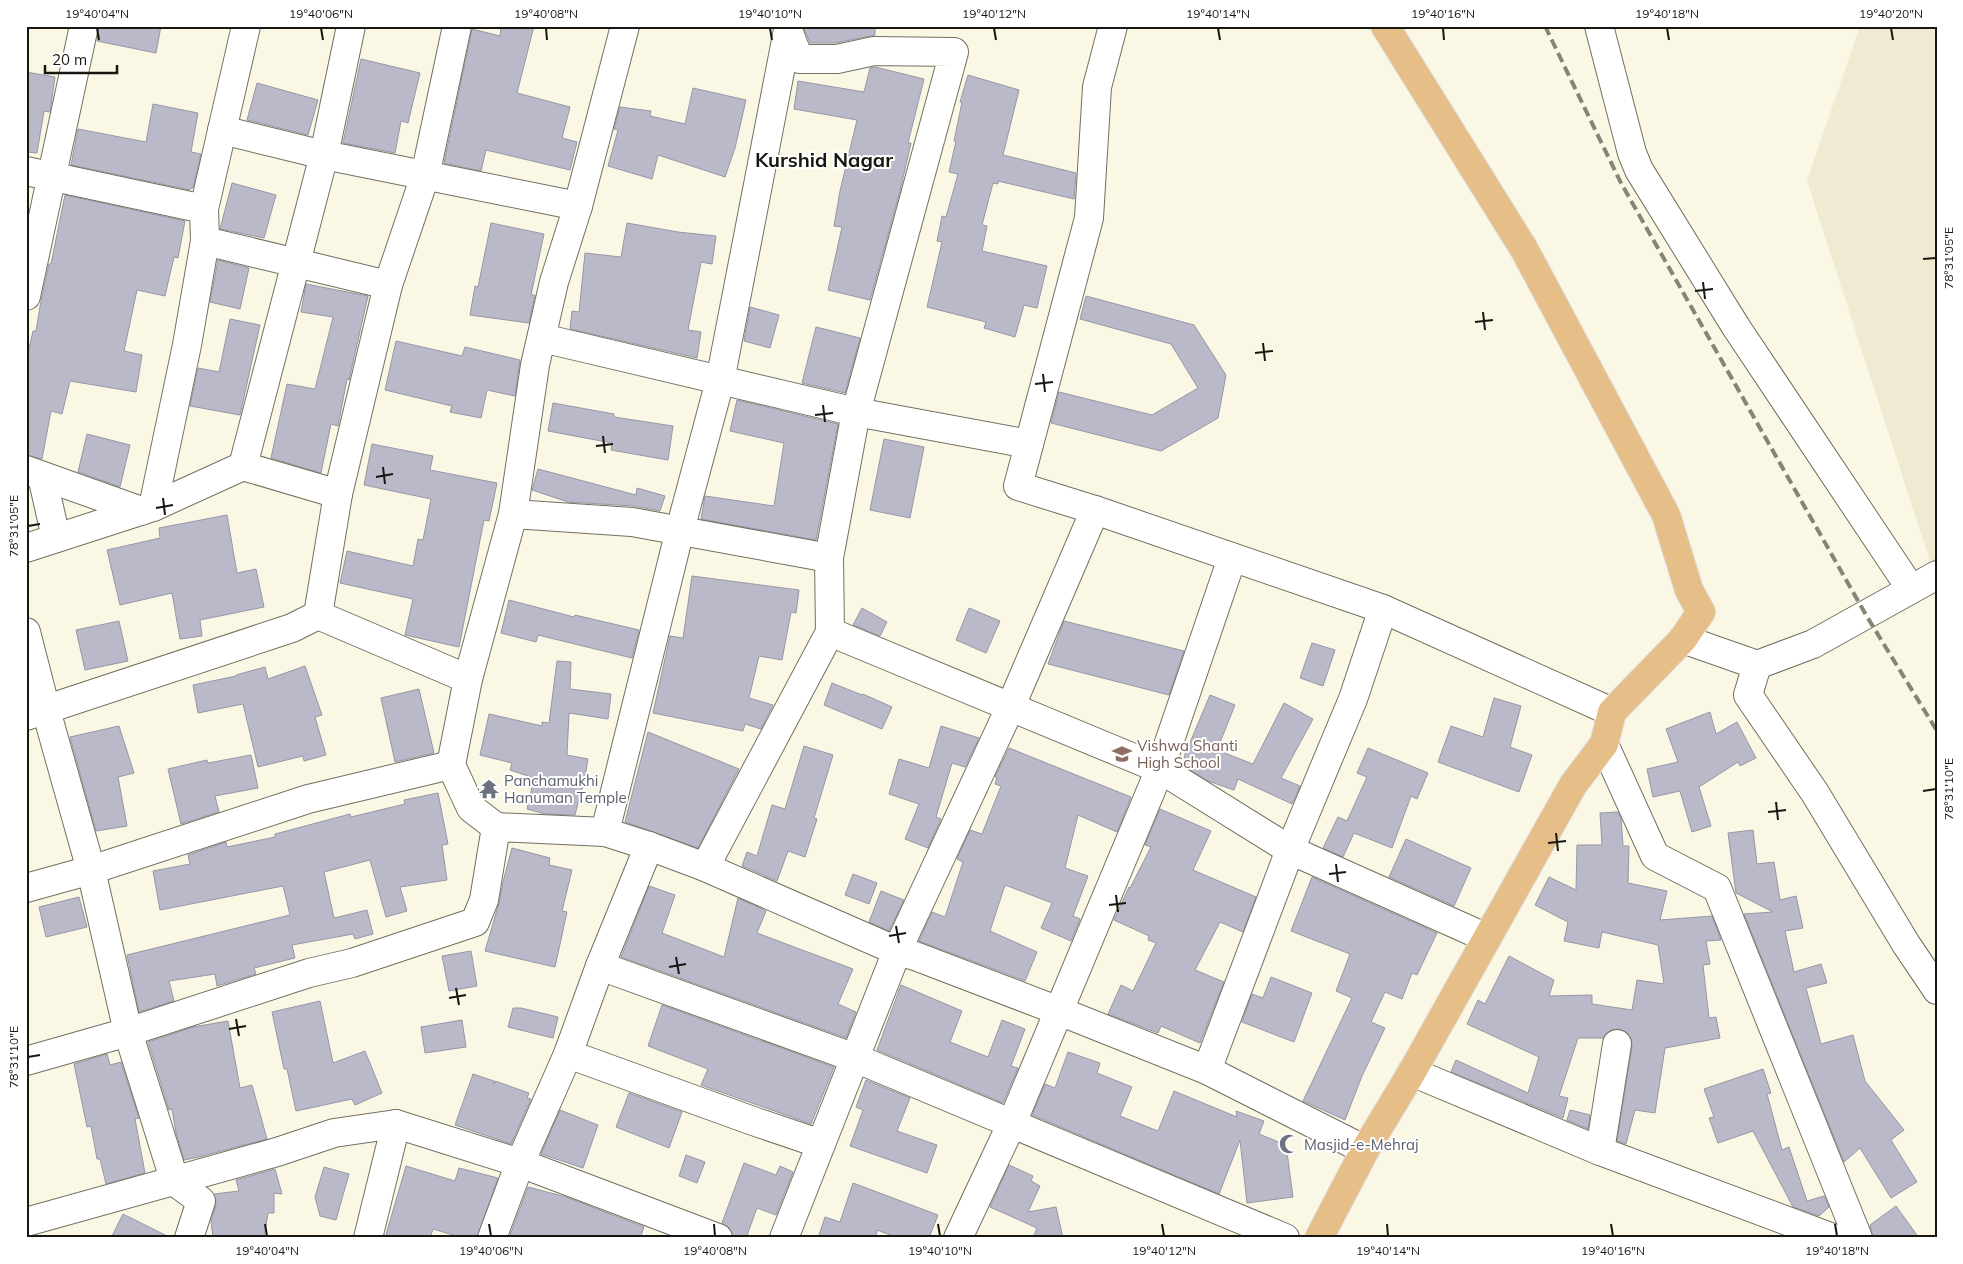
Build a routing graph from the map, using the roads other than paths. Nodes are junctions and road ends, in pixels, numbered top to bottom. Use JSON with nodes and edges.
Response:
{"nodes":[{"id":1,"x":84,"y":26,"type":"edge"},
{"id":2,"x":246,"y":26,"type":"edge"},
{"id":3,"x":351,"y":26,"type":"edge"},
{"id":4,"x":457,"y":26,"type":"edge"},
{"id":5,"x":625,"y":26,"type":"edge"},
{"id":6,"x":1113,"y":26,"type":"edge"},
{"id":7,"x":1385,"y":26,"type":"edge"},
{"id":8,"x":1599,"y":26,"type":"edge"},
{"id":9,"x":788,"y":28,"type":"edge"},
{"id":10,"x":222,"y":130,"type":"junction"},
{"id":11,"x":324,"y":155,"type":"junction"},
{"id":12,"x":26,"y":171,"type":"edge"},
{"id":13,"x":426,"y":176,"type":"junction"},
{"id":14,"x":52,"y":178,"type":"junction"},
{"id":15,"x":578,"y":206,"type":"junction"},
{"id":16,"x":204,"y":209,"type":"junction"},
{"id":17,"x":205,"y":241,"type":"junction"},
{"id":18,"x":295,"y":262,"type":"junction"},
{"id":19,"x":388,"y":285,"type":"junction"},
{"id":20,"x":26,"y":296,"type":"edge"},
{"id":21,"x":542,"y":338,"type":"junction"},
{"id":22,"x":720,"y":380,"type":"junction"},
{"id":23,"x":856,"y":412,"type":"junction"},
{"id":24,"x":1029,"y":444,"type":"junction"},
{"id":25,"x":243,"y":466,"type":"junction"},
{"id":26,"x":34,"y":473,"type":"edge"},
{"id":27,"x":338,"y":494,"type":"junction"},
{"id":28,"x":147,"y":509,"type":"junction"},
{"id":29,"x":1095,"y":510,"type":"junction"},
{"id":30,"x":513,"y":514,"type":"junction"},
{"id":31,"x":680,"y":530,"type":"junction"},
{"id":32,"x":56,"y":538,"type":"junction"},
{"id":33,"x":26,"y":548,"type":"edge"},
{"id":34,"x":829,"y":558,"type":"junction"},
{"id":35,"x":1232,"y":558,"type":"junction"},
{"id":36,"x":1937,"y":575,"type":"edge"},
{"id":37,"x":1911,"y":589,"type":"junction"},
{"id":38,"x":1384,"y":609,"type":"junction"},
{"id":39,"x":318,"y":615,"type":"junction"},
{"id":40,"x":26,"y":632,"type":"edge"},
{"id":41,"x":830,"y":632,"type":"junction"},
{"id":42,"x":1683,"y":639,"type":"junction"},
{"id":43,"x":1757,"y":664,"type":"junction"},
{"id":44,"x":468,"y":679,"type":"junction"},
{"id":45,"x":1010,"y":708,"type":"junction"},
{"id":46,"x":1612,"y":712,"type":"junction"},
{"id":47,"x":36,"y":713,"type":"edge"},
{"id":48,"x":1604,"y":744,"type":"junction"},
{"id":49,"x":451,"y":765,"type":"junction"},
{"id":50,"x":1160,"y":770,"type":"junction"},
{"id":51,"x":496,"y":827,"type":"junction"},
{"id":52,"x":605,"y":832,"type":"junction"},
{"id":53,"x":649,"y":846,"type":"junction"},
{"id":54,"x":1290,"y":850,"type":"junction"},
{"id":55,"x":705,"y":867,"type":"junction"},
{"id":56,"x":91,"y":870,"type":"junction"},
{"id":57,"x":26,"y":888,"type":"edge"},
{"id":58,"x":1487,"y":938,"type":"junction"},
{"id":59,"x":898,"y":951,"type":"junction"},
{"id":60,"x":600,"y":966,"type":"junction"},
{"id":61,"x":1937,"y":990,"type":"edge"},
{"id":62,"x":1059,"y":1011,"type":"junction"},
{"id":63,"x":128,"y":1032,"type":"junction"},
{"id":64,"x":1616,"y":1044,"type":"dead end"},
{"id":65,"x":568,"y":1054,"type":"junction"},
{"id":66,"x":855,"y":1058,"type":"junction"},
{"id":67,"x":26,"y":1060,"type":"edge"},
{"id":68,"x":1207,"y":1070,"type":"junction"},
{"id":69,"x":1412,"y":1072,"type":"junction"},
{"id":70,"x":1012,"y":1123,"type":"junction"},
{"id":71,"x":396,"y":1124,"type":"junction"},
{"id":72,"x":821,"y":1144,"type":"junction"},
{"id":73,"x":1365,"y":1150,"type":"junction"},
{"id":74,"x":1600,"y":1151,"type":"junction"},
{"id":75,"x":520,"y":1163,"type":"junction"},
{"id":76,"x":175,"y":1182,"type":"junction"},
{"id":77,"x":27,"y":1222,"type":"edge"},
{"id":78,"x":49,"y":1238,"type":"edge"},
{"id":79,"x":189,"y":1238,"type":"edge"},
{"id":80,"x":368,"y":1238,"type":"edge"},
{"id":81,"x":492,"y":1238,"type":"edge"},
{"id":82,"x":718,"y":1238,"type":"edge"},
{"id":83,"x":784,"y":1238,"type":"edge"},
{"id":84,"x":958,"y":1238,"type":"edge"},
{"id":85,"x":1285,"y":1238,"type":"edge"},
{"id":86,"x":1319,"y":1238,"type":"edge"},
{"id":87,"x":1833,"y":1238,"type":"edge"},
{"id":88,"x":1858,"y":1238,"type":"edge"}],
"edges":[{"from":1,"to":14,"type":"street"},
{"from":2,"to":10,"type":"street"},
{"from":3,"to":11,"type":"street"},
{"from":4,"to":13,"type":"street"},
{"from":5,"to":15,"type":"street"},
{"from":6,"to":24,"type":"street"},
{"from":7,"to":42,"type":"main road"},
{"from":8,"to":37,"type":"street"},
{"from":9,"to":22,"type":"street"},
{"from":9,"to":23,"type":"street"},
{"from":10,"to":11,"type":"street"},
{"from":10,"to":16,"type":"street"},
{"from":11,"to":13,"type":"street"},
{"from":11,"to":18,"type":"street"},
{"from":12,"to":14,"type":"street"},
{"from":13,"to":15,"type":"street"},
{"from":13,"to":19,"type":"street"},
{"from":14,"to":16,"type":"street"},
{"from":14,"to":20,"type":"street"},
{"from":15,"to":21,"type":"street"},
{"from":16,"to":17,"type":"street"},
{"from":17,"to":18,"type":"street"},
{"from":17,"to":28,"type":"street"},
{"from":18,"to":19,"type":"street"},
{"from":18,"to":25,"type":"street"},
{"from":19,"to":27,"type":"street"},
{"from":21,"to":22,"type":"street"},
{"from":21,"to":30,"type":"street"},
{"from":22,"to":23,"type":"street"},
{"from":22,"to":31,"type":"street"},
{"from":23,"to":24,"type":"street"},
{"from":23,"to":34,"type":"street"},
{"from":24,"to":29,"type":"street"},
{"from":25,"to":27,"type":"street"},
{"from":25,"to":28,"type":"street"},
{"from":26,"to":28,"type":"street"},
{"from":26,"to":32,"type":"street"},
{"from":27,"to":39,"type":"street"},
{"from":28,"to":32,"type":"street"},
{"from":29,"to":35,"type":"street"},
{"from":29,"to":45,"type":"street"},
{"from":30,"to":31,"type":"street"},
{"from":30,"to":44,"type":"street"},
{"from":31,"to":34,"type":"street"},
{"from":31,"to":52,"type":"street"},
{"from":32,"to":33,"type":"street"},
{"from":34,"to":41,"type":"street"},
{"from":35,"to":38,"type":"street"},
{"from":35,"to":50,"type":"street"},
{"from":36,"to":37,"type":"street"},
{"from":37,"to":43,"type":"street"},
{"from":38,"to":46,"type":"street"},
{"from":38,"to":54,"type":"street"},
{"from":39,"to":44,"type":"street"},
{"from":39,"to":47,"type":"street"},
{"from":40,"to":47,"type":"street"},
{"from":41,"to":45,"type":"street"},
{"from":41,"to":55,"type":"street"},
{"from":42,"to":43,"type":"street"},
{"from":42,"to":46,"type":"main road"},
{"from":43,"to":61,"type":"street"},
{"from":44,"to":49,"type":"street"},
{"from":45,"to":50,"type":"street"},
{"from":45,"to":59,"type":"street"},
{"from":46,"to":48,"type":"main road"},
{"from":47,"to":56,"type":"street"},
{"from":48,"to":58,"type":"main road"},
{"from":48,"to":88,"type":"street"},
{"from":49,"to":51,"type":"street"},
{"from":49,"to":56,"type":"street"},
{"from":50,"to":54,"type":"street"},
{"from":50,"to":62,"type":"street"},
{"from":51,"to":52,"type":"street"},
{"from":51,"to":63,"type":"street"},
{"from":52,"to":53,"type":"street"},
{"from":53,"to":55,"type":"street"},
{"from":53,"to":60,"type":"street"},
{"from":54,"to":58,"type":"street"},
{"from":54,"to":68,"type":"street"},
{"from":55,"to":59,"type":"street"},
{"from":56,"to":57,"type":"street"},
{"from":56,"to":63,"type":"street"},
{"from":58,"to":69,"type":"main road"},
{"from":59,"to":62,"type":"street"},
{"from":59,"to":66,"type":"street"},
{"from":60,"to":65,"type":"street"},
{"from":60,"to":66,"type":"street"},
{"from":62,"to":68,"type":"street"},
{"from":62,"to":70,"type":"street"},
{"from":63,"to":67,"type":"street"},
{"from":63,"to":76,"type":"street"},
{"from":64,"to":74,"type":"street"},
{"from":65,"to":72,"type":"street"},
{"from":65,"to":75,"type":"street"},
{"from":66,"to":70,"type":"street"},
{"from":66,"to":72,"type":"street"},
{"from":68,"to":73,"type":"street"},
{"from":69,"to":73,"type":"main road"},
{"from":69,"to":74,"type":"street"},
{"from":70,"to":84,"type":"street"},
{"from":70,"to":85,"type":"street"},
{"from":71,"to":75,"type":"street"},
{"from":71,"to":76,"type":"street"},
{"from":71,"to":80,"type":"street"},
{"from":72,"to":83,"type":"street"},
{"from":73,"to":86,"type":"main road"},
{"from":74,"to":87,"type":"street"},
{"from":75,"to":81,"type":"street"},
{"from":75,"to":82,"type":"street"},
{"from":76,"to":77,"type":"street"},
{"from":76,"to":79,"type":"street"},
{"from":77,"to":78,"type":"street"}]}
